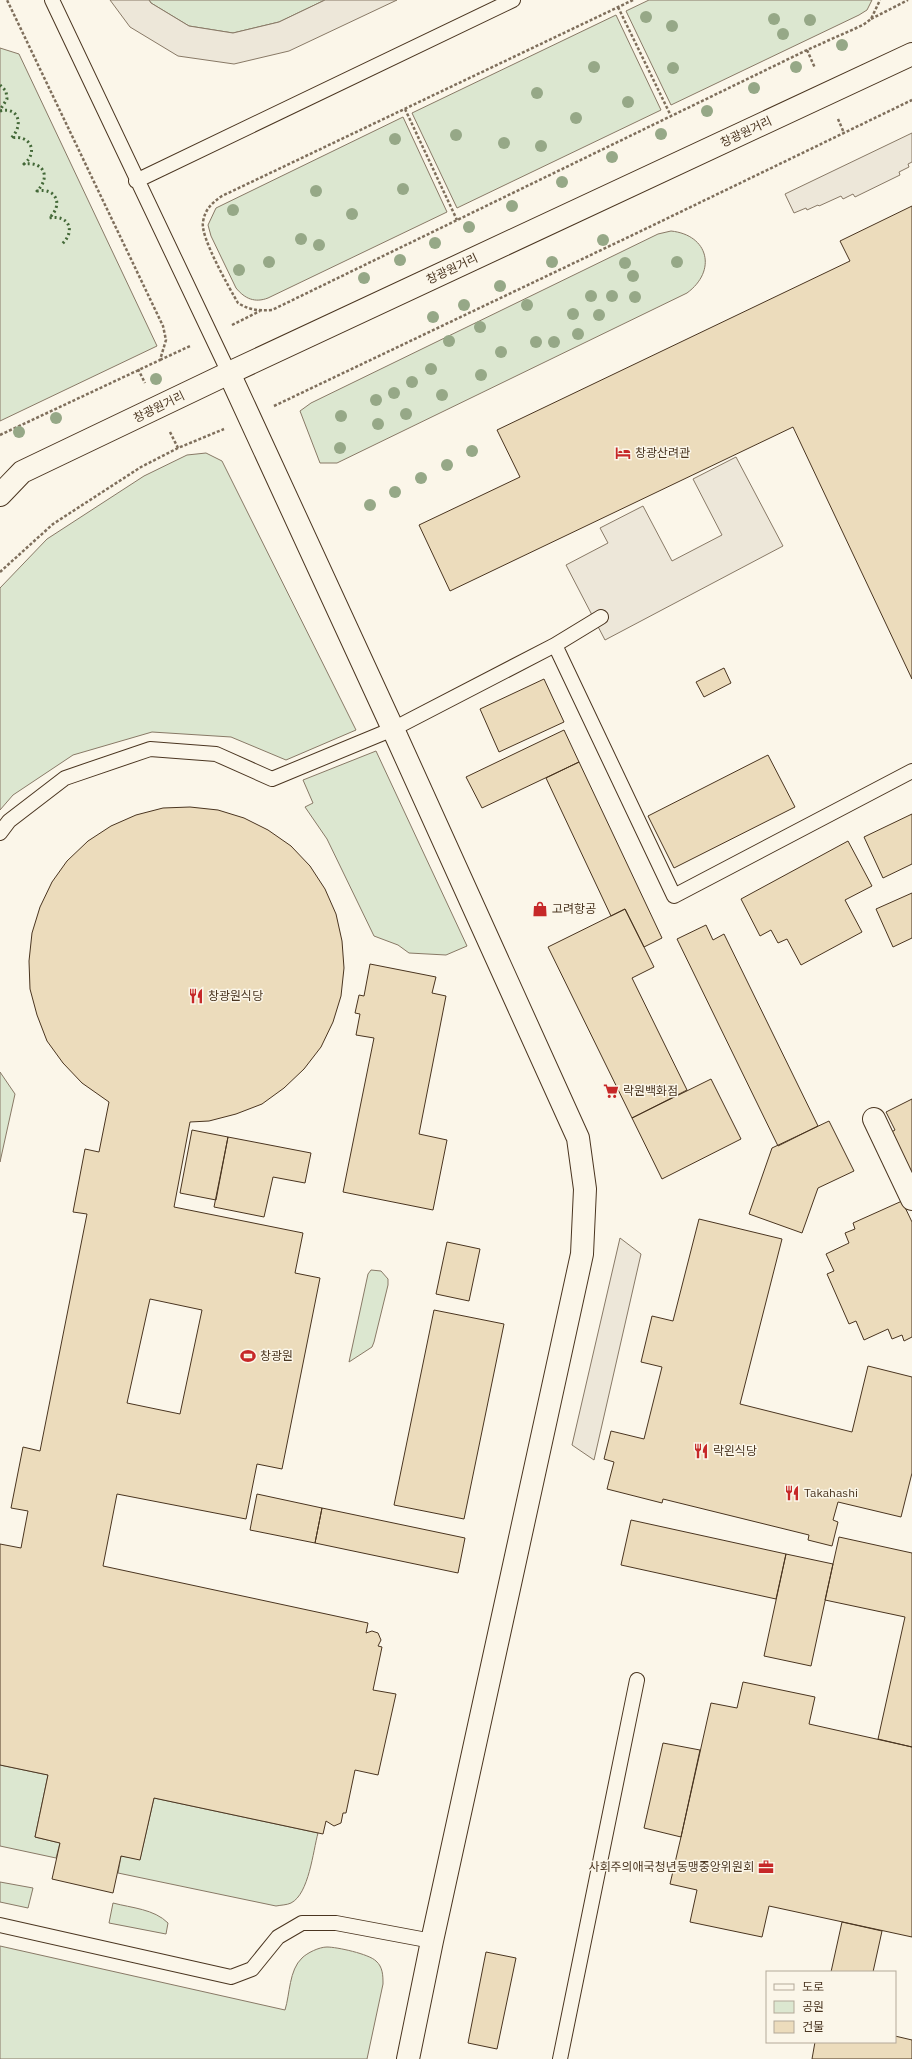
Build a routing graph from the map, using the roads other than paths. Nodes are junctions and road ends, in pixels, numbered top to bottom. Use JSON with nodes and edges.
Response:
{"nodes":[{"id":1,"x":52,"y":0,"type":"edge"},
{"id":2,"x":513,"y":0,"type":"edge"},
{"id":3,"x":912,"y":54,"type":"edge"},
{"id":4,"x":136,"y":181,"type":"junction"},
{"id":5,"x":229,"y":373,"type":"junction"},
{"id":6,"x":22,"y":472,"type":"junction"},
{"id":7,"x":0,"y":483,"type":"edge"},
{"id":8,"x":0,"y":495,"type":"edge"},
{"id":9,"x":601,"y":617,"type":"dead end"},
{"id":10,"x":556,"y":645,"type":"junction"},
{"id":11,"x":393,"y":728,"type":"junction"},
{"id":12,"x":912,"y":771,"type":"edge"},
{"id":13,"x":0,"y":833,"type":"edge"},
{"id":14,"x":874,"y":1119,"type":"dead end"},
{"id":15,"x":912,"y":1199,"type":"edge"},
{"id":16,"x":637,"y":1680,"type":"dead end"},
{"id":17,"x":0,"y":1925,"type":"edge"},
{"id":18,"x":432,"y":1941,"type":"junction"},
{"id":19,"x":409,"y":2059,"type":"edge"},
{"id":20,"x":560,"y":2059,"type":"edge"}],
"edges":[{"from":1,"to":4,"type":"lane"},
{"from":2,"to":4,"type":"lane"},
{"from":3,"to":5,"type":"street","name":"창광원거리"},
{"from":4,"to":5,"type":"lane"},
{"from":5,"to":6,"type":"street","name":"창광원거리"},
{"from":5,"to":11,"type":"street"},
{"from":6,"to":7,"type":"street"},
{"from":6,"to":8,"type":"street","name":"창광원거리"},
{"from":9,"to":10,"type":"lane"},
{"from":10,"to":11,"type":"lane"},
{"from":10,"to":12,"type":"lane"},
{"from":11,"to":13,"type":"lane"},
{"from":11,"to":18,"type":"street"},
{"from":14,"to":15,"type":"street"},
{"from":16,"to":20,"type":"lane"},
{"from":17,"to":18,"type":"lane"},
{"from":18,"to":19,"type":"street"}]}
